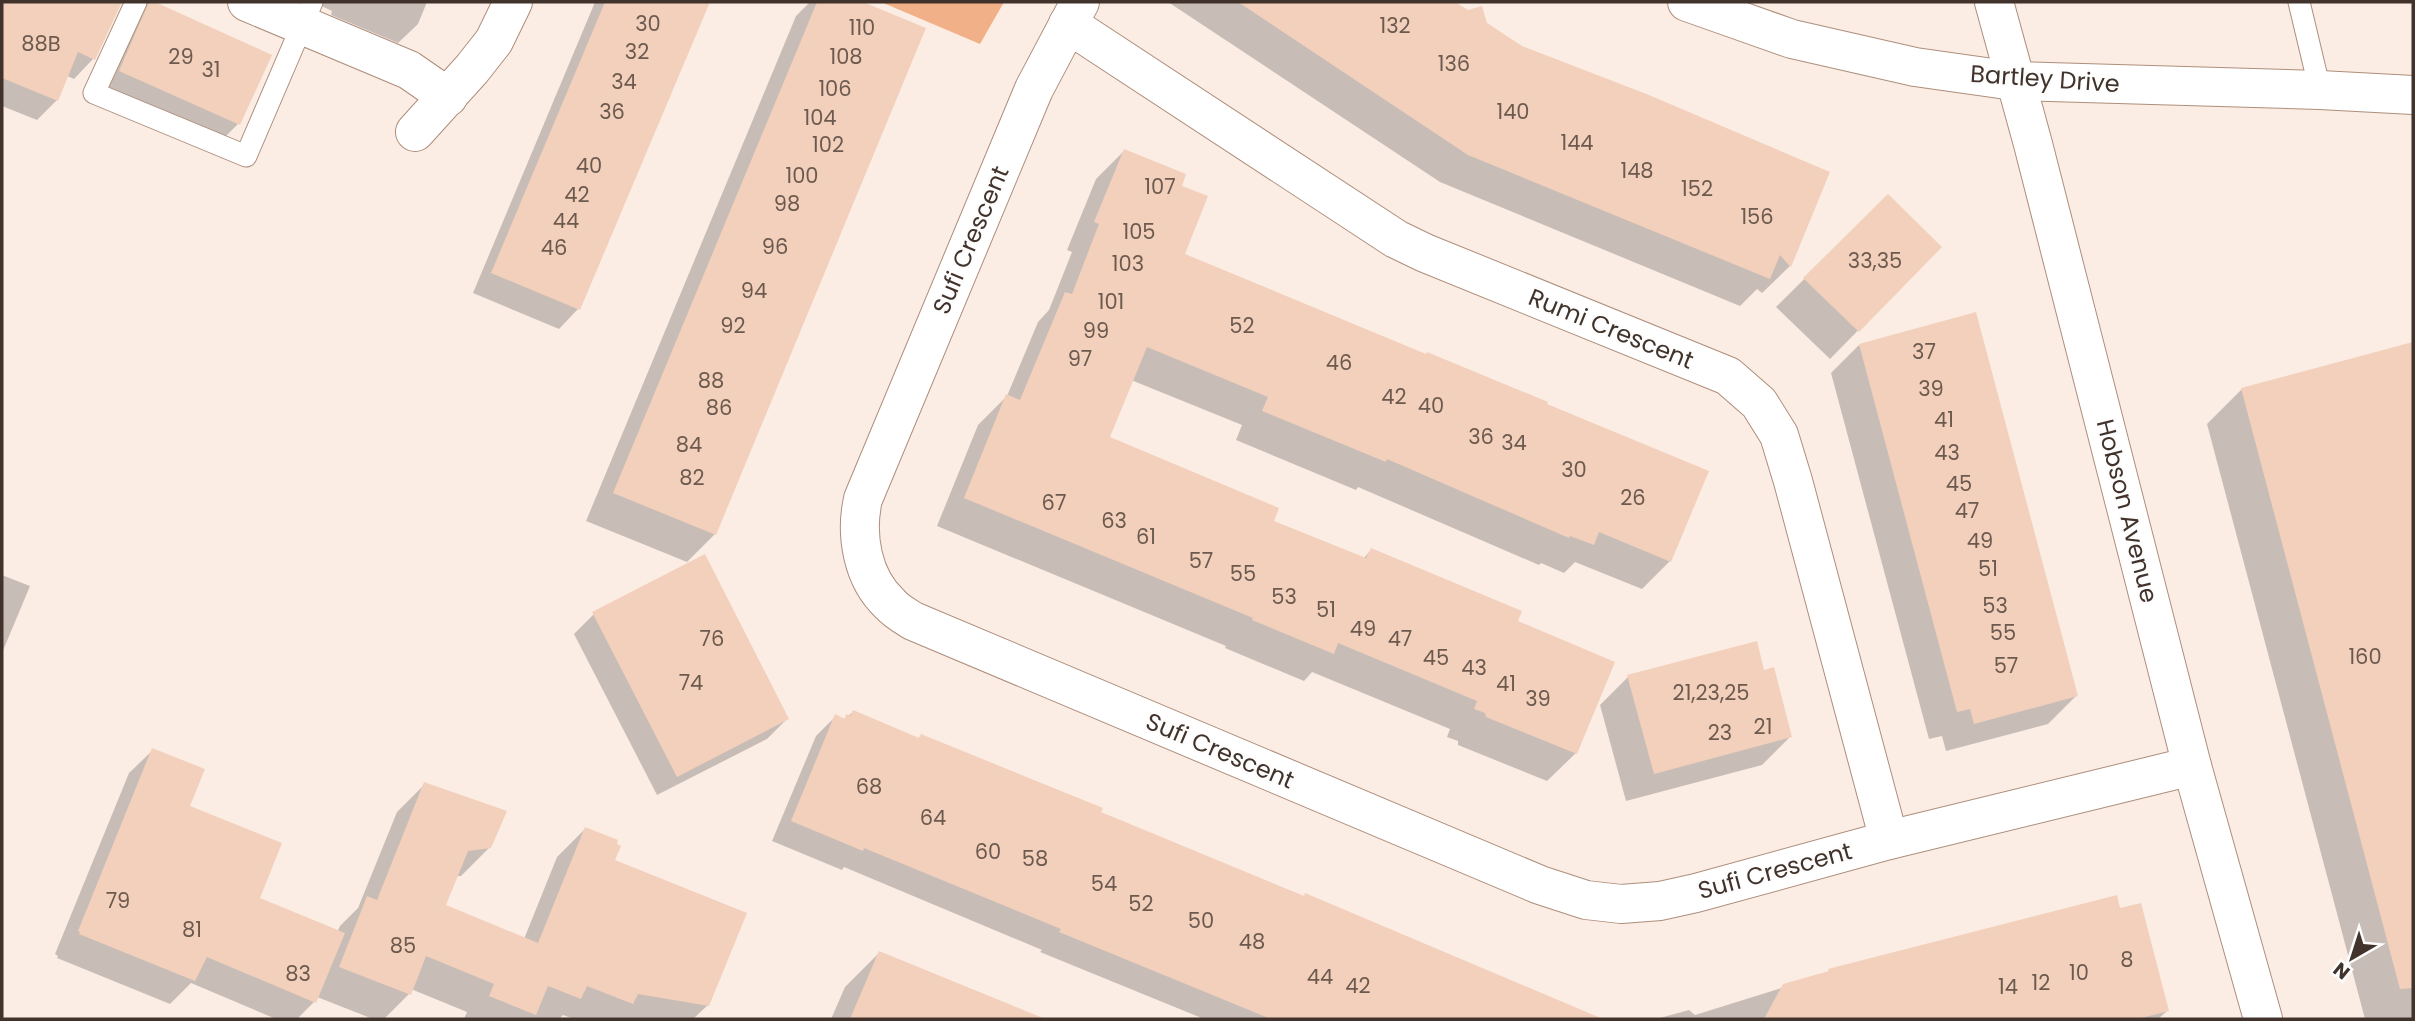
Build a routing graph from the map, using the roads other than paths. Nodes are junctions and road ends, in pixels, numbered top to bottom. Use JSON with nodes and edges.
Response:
{"nodes":[{"id":1,"x":136,"y":2,"type":"edge"},
{"id":2,"x":247,"y":2,"type":"edge"},
{"id":3,"x":513,"y":2,"type":"edge"},
{"id":4,"x":1687,"y":2,"type":"edge"},
{"id":5,"x":1994,"y":2,"type":"edge"},
{"id":6,"x":2300,"y":2,"type":"edge"},
{"id":7,"x":307,"y":13,"type":"edge"},
{"id":8,"x":1074,"y":13,"type":"edge"},
{"id":9,"x":2014,"y":80,"type":"junction"},
{"id":10,"x":2320,"y":90,"type":"junction"},
{"id":11,"x":2413,"y":95,"type":"edge"},
{"id":12,"x":447,"y":97,"type":"junction"},
{"id":13,"x":415,"y":132,"type":"dead end"},
{"id":14,"x":2192,"y":766,"type":"junction"},
{"id":15,"x":1889,"y":840,"type":"junction"},
{"id":16,"x":2263,"y":1019,"type":"edge"}],
"edges":[{"from":1,"to":7,"type":"lane"},
{"from":2,"to":7,"type":"street"},
{"from":3,"to":12,"type":"street"},
{"from":4,"to":9,"type":"street","name":"Bartley Drive"},
{"from":5,"to":9,"type":"street","name":"Hobson Avenue"},
{"from":6,"to":10,"type":"lane"},
{"from":7,"to":12,"type":"street"},
{"from":8,"to":15,"type":"street","name":"Rumi Crescent"},
{"from":8,"to":15,"type":"street","name":"Sufi Crescent"},
{"from":9,"to":10,"type":"street","name":"Bartley Drive"},
{"from":9,"to":14,"type":"street","name":"Hobson Avenue"},
{"from":10,"to":11,"type":"street","name":"Bartley Drive"},
{"from":12,"to":13,"type":"street"},
{"from":14,"to":15,"type":"street","name":"Sufi Crescent"},
{"from":14,"to":16,"type":"street","name":"Hobson Avenue"}]}
